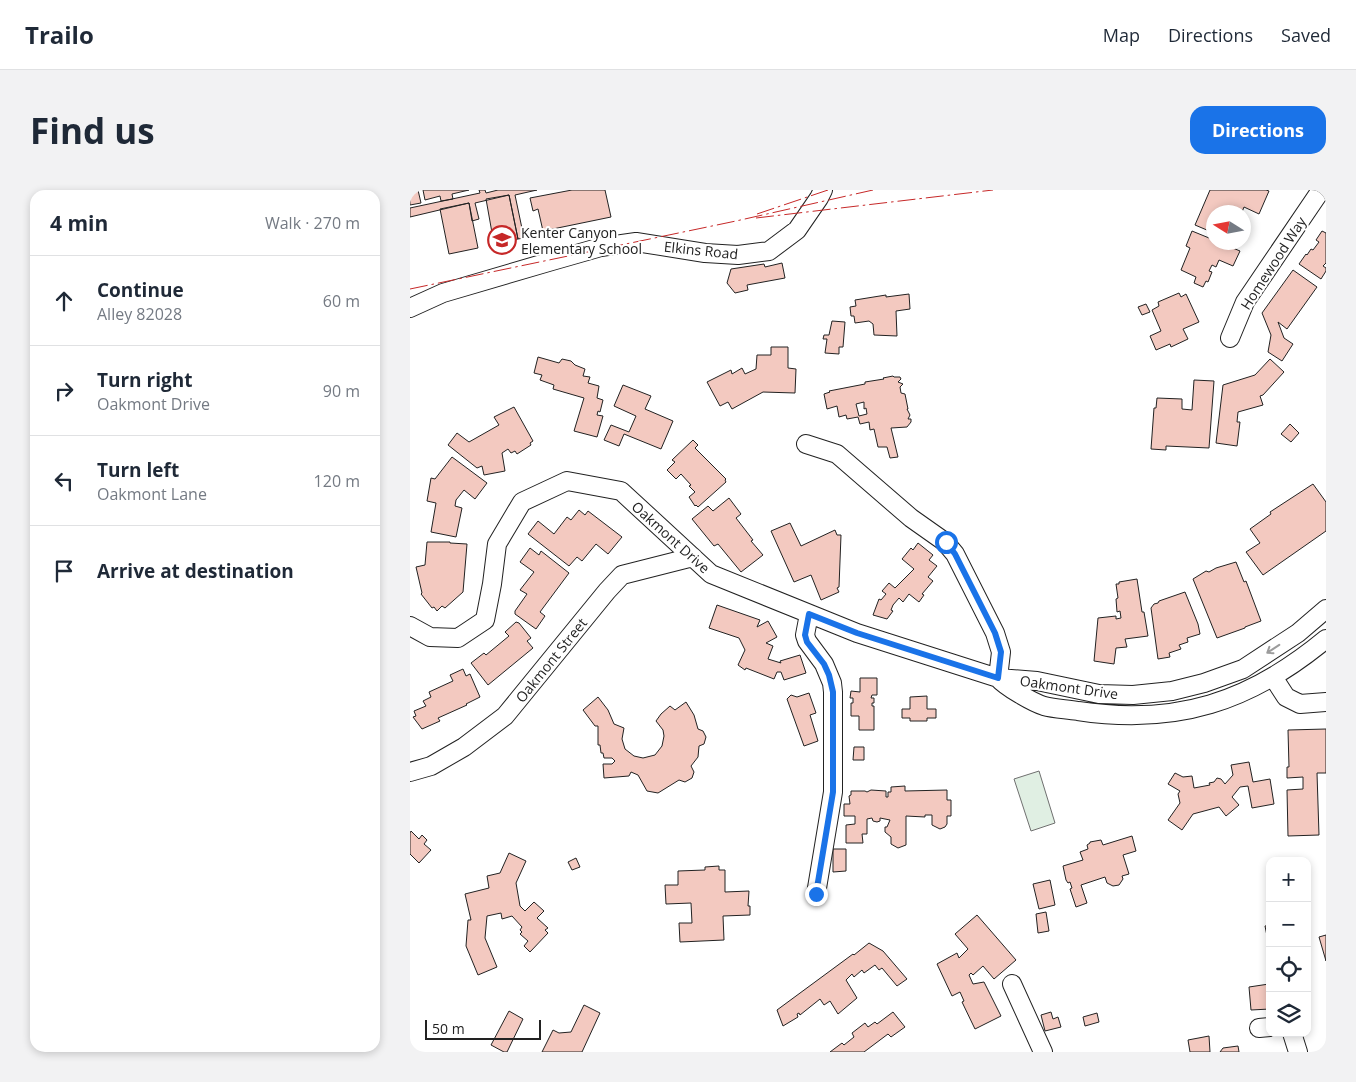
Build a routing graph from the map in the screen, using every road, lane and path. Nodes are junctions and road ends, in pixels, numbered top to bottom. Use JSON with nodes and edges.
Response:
{"nodes":[{"id":1,"x":823,"y":190,"type":"edge"},
{"id":2,"x":1321,"y":190,"type":"edge"},
{"id":3,"x":410,"y":308,"type":"edge"},
{"id":4,"x":1230,"y":338,"type":"dead end"},
{"id":5,"x":806,"y":444,"type":"dead end"},
{"id":6,"x":693,"y":557,"type":"junction"},
{"id":7,"x":1326,"y":609,"type":"edge"},
{"id":8,"x":809,"y":614,"type":"junction"},
{"id":9,"x":410,"y":626,"type":"edge"},
{"id":10,"x":1302,"y":630,"type":"junction"},
{"id":11,"x":1321,"y":643,"type":"edge"},
{"id":12,"x":1243,"y":669,"type":"junction"},
{"id":13,"x":1273,"y":677,"type":"junction"},
{"id":14,"x":998,"y":678,"type":"junction"},
{"id":15,"x":1251,"y":689,"type":"junction"},
{"id":16,"x":1131,"y":695,"type":"junction"},
{"id":17,"x":1326,"y":702,"type":"edge"},
{"id":18,"x":1130,"y":716,"type":"junction"},
{"id":19,"x":410,"y":772,"type":"edge"},
{"id":20,"x":816,"y":894,"type":"dead end"},
{"id":21,"x":1012,"y":984,"type":"dead end"},
{"id":22,"x":1293,"y":1037,"type":"edge"},
{"id":23,"x":1043,"y":1052,"type":"edge"},
{"id":24,"x":1298,"y":1052,"type":"edge"}],
"edges":[{"from":1,"to":3,"type":"street","name":"Elkins Road"},
{"from":2,"to":4,"type":"street","name":"Homewood Way"},
{"from":5,"to":14,"type":"street"},
{"from":6,"to":8,"type":"street","name":"Oakmont Drive"},
{"from":6,"to":9,"type":"street","name":"Oakmont Drive"},
{"from":6,"to":19,"type":"street","name":"Oakmont Street"},
{"from":7,"to":10,"type":"street","name":"Oakmont Drive"},
{"from":8,"to":14,"type":"street","name":"Oakmont Drive"},
{"from":8,"to":20,"type":"street"},
{"from":10,"to":11,"type":"street"},
{"from":10,"to":12,"type":"street","name":"Oakmont Drive","one_way":true},
{"from":11,"to":13,"type":"street","name":"Oakmont Drive"},
{"from":12,"to":15,"type":"street"},
{"from":12,"to":16,"type":"street","name":"Oakmont Drive"},
{"from":13,"to":15,"type":"street","name":"Oakmont Drive"},
{"from":13,"to":17,"type":"street"},
{"from":14,"to":16,"type":"street","name":"Oakmont Drive"},
{"from":14,"to":18,"type":"street","name":"Oakmont Drive"},
{"from":15,"to":18,"type":"street","name":"Oakmont Drive"},
{"from":16,"to":18,"type":"street"},
{"from":21,"to":23,"type":"street"},
{"from":22,"to":24,"type":"street"}]}
